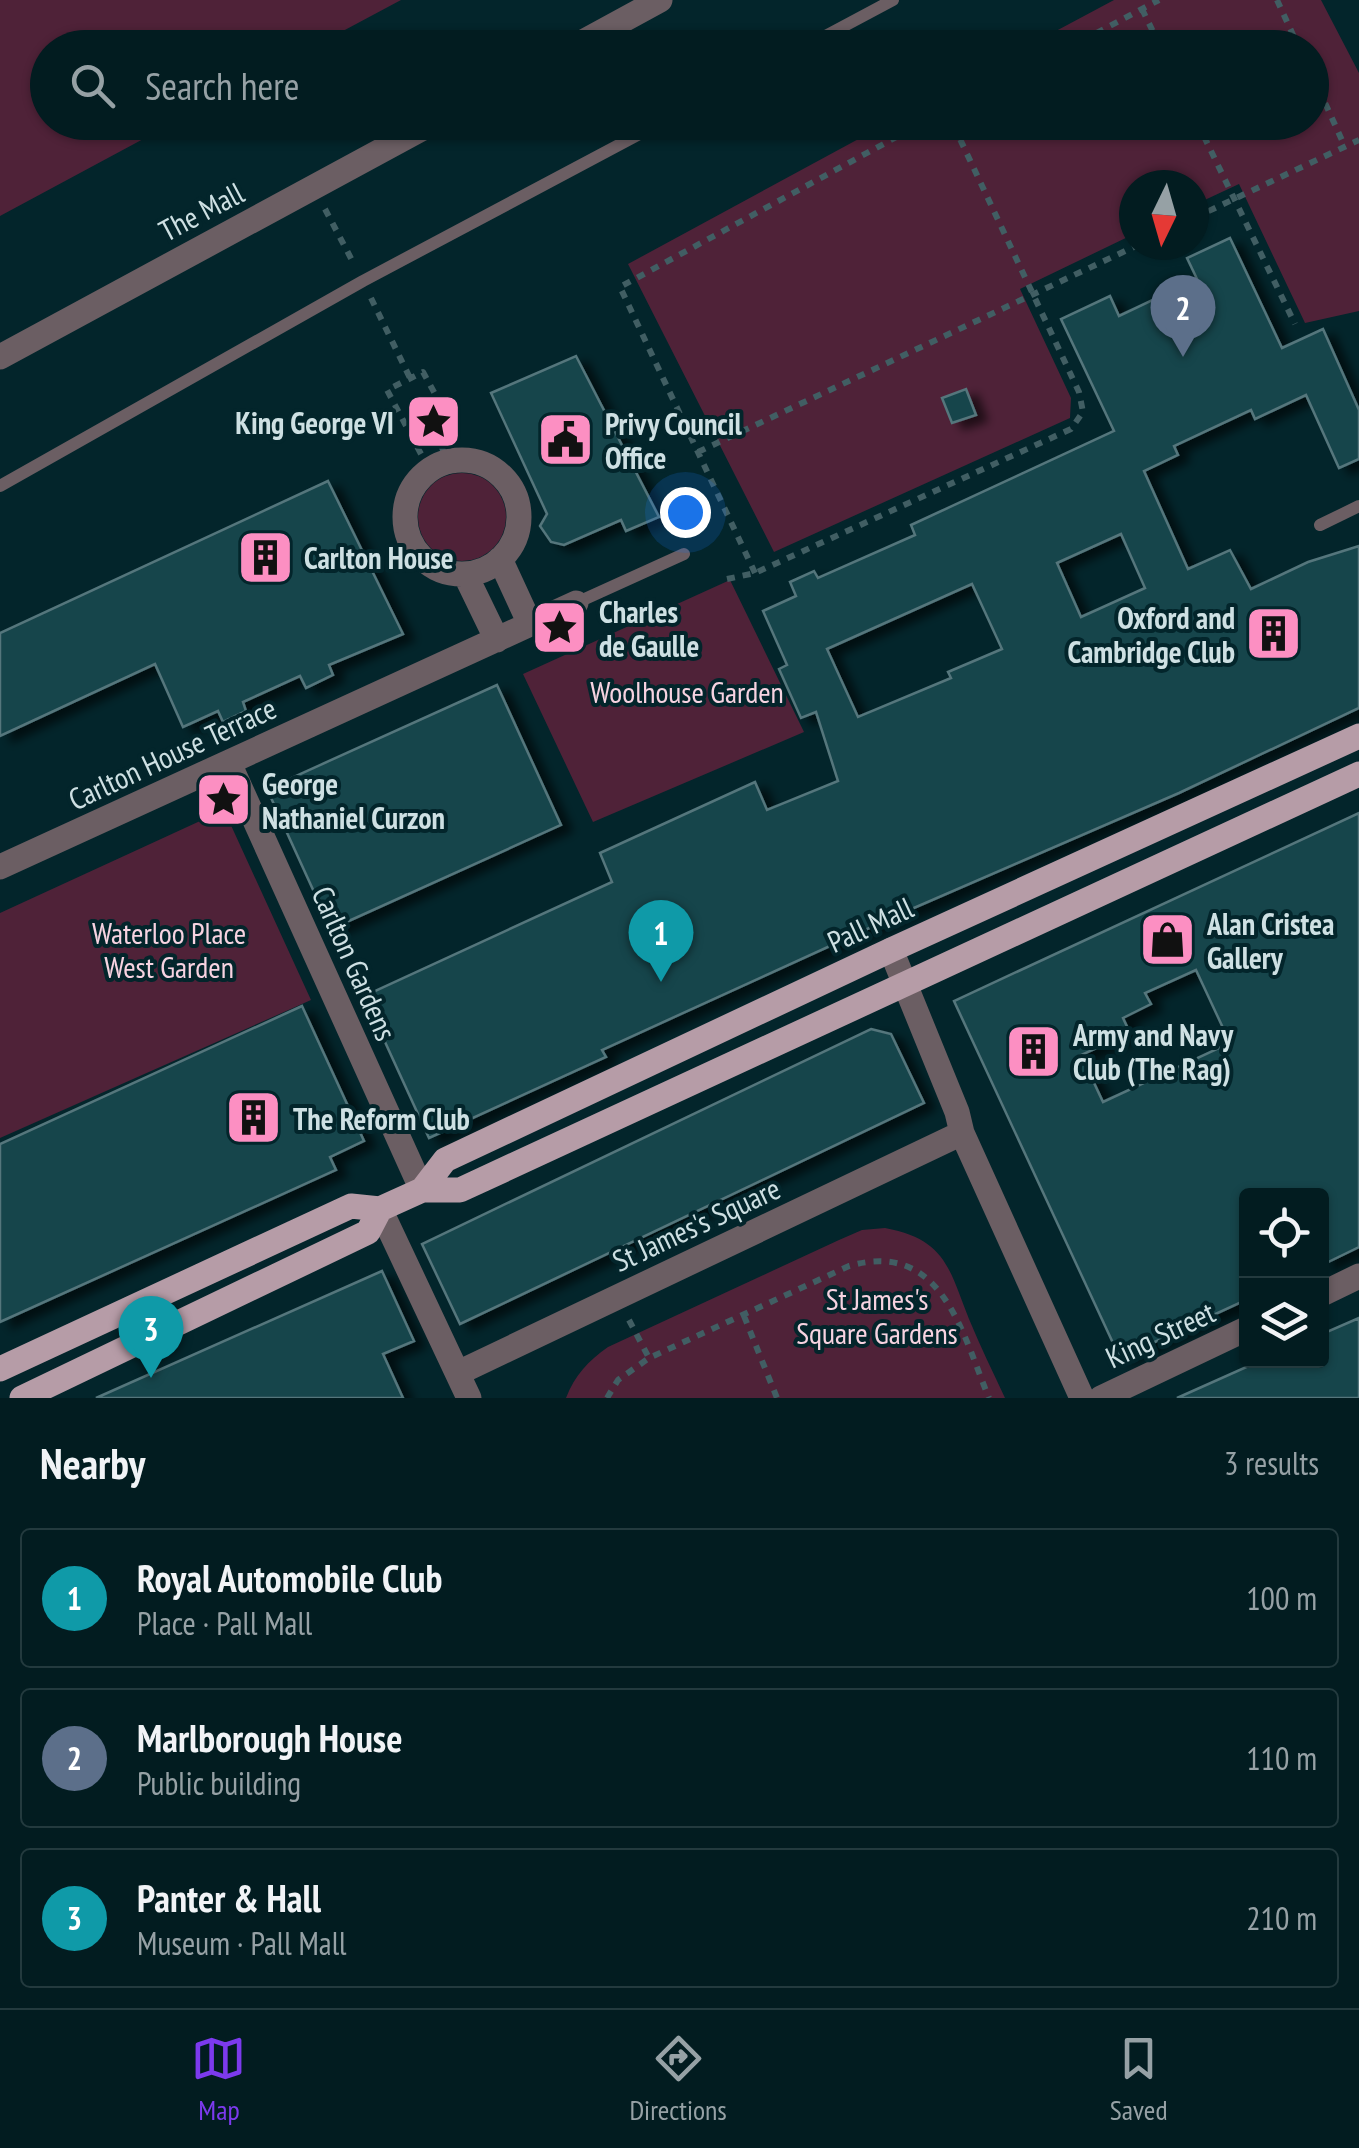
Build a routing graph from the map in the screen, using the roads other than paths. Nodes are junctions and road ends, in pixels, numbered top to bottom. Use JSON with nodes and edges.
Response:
{"nodes":[{"id":1,"x":660,"y":0,"type":"edge"},
{"id":2,"x":893,"y":0,"type":"edge"},
{"id":3,"x":605,"y":30,"type":"edge"},
{"id":4,"x":837,"y":30,"type":"edge"},
{"id":5,"x":401,"y":140,"type":"edge"},
{"id":6,"x":628,"y":140,"type":"edge"},
{"id":7,"x":0,"y":358,"type":"edge"},
{"id":8,"x":0,"y":486,"type":"edge"},
{"id":9,"x":1359,"y":506,"type":"edge"},
{"id":10,"x":1320,"y":525,"type":"dead end"},
{"id":11,"x":684,"y":554,"type":"dead end"},
{"id":12,"x":500,"y":560,"type":"junction"},
{"id":13,"x":465,"y":574,"type":"junction"},
{"id":14,"x":576,"y":603,"type":"joint"},
{"id":15,"x":530,"y":624,"type":"junction"},
{"id":16,"x":496,"y":640,"type":"junction"},
{"id":17,"x":1359,"y":736,"type":"edge"},
{"id":18,"x":229,"y":763,"type":"junction"},
{"id":19,"x":1359,"y":774,"type":"edge"},
{"id":20,"x":0,"y":868,"type":"edge"},
{"id":21,"x":891,"y":950,"type":"junction"},
{"id":22,"x":907,"y":984,"type":"junction"},
{"id":23,"x":962,"y":1134,"type":"junction"},
{"id":24,"x":422,"y":1190,"type":"junction"},
{"id":25,"x":380,"y":1209,"type":"junction"},
{"id":26,"x":1359,"y":1276,"type":"edge"},
{"id":27,"x":1329,"y":1291,"type":"edge"},
{"id":28,"x":1239,"y":1332,"type":"edge"},
{"id":29,"x":0,"y":1370,"type":"edge"},
{"id":30,"x":458,"y":1373,"type":"junction"},
{"id":31,"x":22,"y":1398,"type":"edge"},
{"id":32,"x":469,"y":1398,"type":"edge"},
{"id":33,"x":1082,"y":1398,"type":"edge"},
{"id":34,"x":1101,"y":1398,"type":"edge"}],
"edges":[{"from":1,"to":3,"type":"street"},
{"from":2,"to":4,"type":"lane"},
{"from":5,"to":7,"type":"street","name":"The Mall"},
{"from":6,"to":8,"type":"lane"},
{"from":9,"to":10,"type":"lane"},
{"from":11,"to":14,"type":"lane"},
{"from":12,"to":13,"type":"street"},
{"from":12,"to":13,"type":"street"},
{"from":12,"to":15,"type":"street"},
{"from":13,"to":16,"type":"street"},
{"from":14,"to":15,"type":"street"},
{"from":15,"to":16,"type":"street"},
{"from":16,"to":18,"type":"street","name":"Carlton House Terrace"},
{"from":17,"to":21,"type":"main road","name":"Pall Mall"},
{"from":18,"to":20,"type":"street","name":"Carlton House Terrace"},
{"from":18,"to":24,"type":"street","name":"Carlton Gardens"},
{"from":19,"to":22,"type":"main road","name":"Pall Mall"},
{"from":21,"to":22,"type":"street"},
{"from":21,"to":24,"type":"main road","name":"Pall Mall"},
{"from":22,"to":23,"type":"street"},
{"from":22,"to":24,"type":"main road","name":"Pall Mall"},
{"from":23,"to":30,"type":"street","name":"St James's Square"},
{"from":23,"to":33,"type":"street"},
{"from":24,"to":25,"type":"main road","name":"Pall Mall"},
{"from":25,"to":29,"type":"main road","name":"Pall Mall"},
{"from":25,"to":30,"type":"street"},
{"from":25,"to":31,"type":"main road","name":"Pall Mall"},
{"from":26,"to":27,"type":"street"},
{"from":28,"to":34,"type":"street","name":"King Street"},
{"from":30,"to":32,"type":"street"}]}
